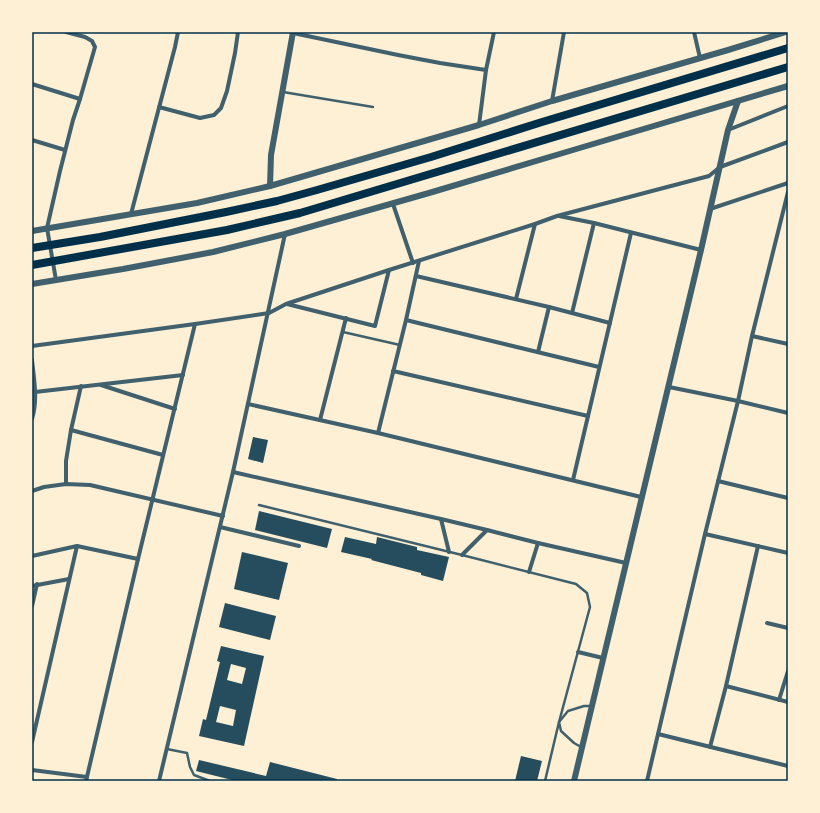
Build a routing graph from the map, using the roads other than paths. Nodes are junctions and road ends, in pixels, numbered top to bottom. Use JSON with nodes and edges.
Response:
{"nodes":[{"id":1,"x":66,"y":32,"type":"edge"},
{"id":2,"x":178,"y":32,"type":"edge"},
{"id":3,"x":238,"y":32,"type":"edge"},
{"id":4,"x":293,"y":32,"type":"edge"},
{"id":5,"x":494,"y":32,"type":"edge"},
{"id":6,"x":564,"y":32,"type":"edge"},
{"id":7,"x":694,"y":32,"type":"edge"},
{"id":8,"x":786,"y":32,"type":"edge"},
{"id":9,"x":788,"y":48,"type":"edge"},
{"id":10,"x":700,"y":58,"type":"junction"},
{"id":11,"x":788,"y":66,"type":"edge"},
{"id":12,"x":486,"y":70,"type":"junction"},
{"id":13,"x":32,"y":84,"type":"edge"},
{"id":14,"x":788,"y":86,"type":"edge"},
{"id":15,"x":282,"y":92,"type":"junction"},
{"id":16,"x":80,"y":99,"type":"junction"},
{"id":17,"x":738,"y":100,"type":"junction"},
{"id":18,"x":552,"y":101,"type":"junction"},
{"id":19,"x":788,"y":106,"type":"edge"},
{"id":20,"x":159,"y":107,"type":"junction"},
{"id":21,"x":373,"y":107,"type":"dead end"},
{"id":22,"x":479,"y":125,"type":"junction"},
{"id":23,"x":728,"y":130,"type":"junction"},
{"id":24,"x":32,"y":140,"type":"edge"},
{"id":25,"x":788,"y":142,"type":"edge"},
{"id":26,"x":65,"y":150,"type":"junction"},
{"id":27,"x":720,"y":167,"type":"junction"},
{"id":28,"x":788,"y":183,"type":"edge"},
{"id":29,"x":270,"y":186,"type":"junction"},
{"id":30,"x":788,"y":192,"type":"edge"},
{"id":31,"x":393,"y":204,"type":"junction"},
{"id":32,"x":710,"y":209,"type":"junction"},
{"id":33,"x":130,"y":214,"type":"junction"},
{"id":34,"x":557,"y":216,"type":"junction"},
{"id":35,"x":594,"y":223,"type":"junction"},
{"id":36,"x":535,"y":224,"type":"junction"},
{"id":37,"x":47,"y":228,"type":"junction"},
{"id":38,"x":32,"y":231,"type":"edge"},
{"id":39,"x":631,"y":232,"type":"junction"},
{"id":40,"x":285,"y":234,"type":"junction"},
{"id":41,"x":32,"y":248,"type":"edge"},
{"id":42,"x":701,"y":250,"type":"junction"},
{"id":43,"x":419,"y":261,"type":"junction"},
{"id":44,"x":413,"y":263,"type":"junction"},
{"id":45,"x":32,"y":266,"type":"edge"},
{"id":46,"x":389,"y":270,"type":"junction"},
{"id":47,"x":416,"y":276,"type":"junction"},
{"id":48,"x":56,"y":280,"type":"junction"},
{"id":49,"x":32,"y":284,"type":"edge"},
{"id":50,"x":516,"y":299,"type":"junction"},
{"id":51,"x":286,"y":304,"type":"junction"},
{"id":52,"x":549,"y":307,"type":"junction"},
{"id":53,"x":269,"y":312,"type":"junction"},
{"id":54,"x":572,"y":313,"type":"junction"},
{"id":55,"x":346,"y":318,"type":"junction"},
{"id":56,"x":406,"y":320,"type":"junction"},
{"id":57,"x":610,"y":323,"type":"junction"},
{"id":58,"x":196,"y":324,"type":"junction"},
{"id":59,"x":343,"y":332,"type":"junction"},
{"id":60,"x":752,"y":336,"type":"junction"},
{"id":61,"x":788,"y":344,"type":"edge"},
{"id":62,"x":32,"y":346,"type":"edge"},
{"id":63,"x":400,"y":346,"type":"junction"},
{"id":64,"x":538,"y":352,"type":"junction"},
{"id":65,"x":32,"y":360,"type":"edge"},
{"id":66,"x":599,"y":368,"type":"junction"},
{"id":67,"x":393,"y":371,"type":"junction"},
{"id":68,"x":184,"y":375,"type":"junction"},
{"id":69,"x":99,"y":384,"type":"junction"},
{"id":70,"x":81,"y":386,"type":"junction"},
{"id":71,"x":668,"y":387,"type":"junction"},
{"id":72,"x":35,"y":392,"type":"junction"},
{"id":73,"x":738,"y":401,"type":"junction"},
{"id":74,"x":248,"y":404,"type":"junction"},
{"id":75,"x":174,"y":409,"type":"junction"},
{"id":76,"x":788,"y":413,"type":"edge"},
{"id":77,"x":588,"y":416,"type":"junction"},
{"id":78,"x":32,"y":419,"type":"edge"},
{"id":79,"x":320,"y":420,"type":"junction"},
{"id":80,"x":71,"y":430,"type":"junction"},
{"id":81,"x":378,"y":433,"type":"junction"},
{"id":82,"x":163,"y":455,"type":"junction"},
{"id":83,"x":234,"y":472,"type":"junction"},
{"id":84,"x":573,"y":480,"type":"junction"},
{"id":85,"x":718,"y":482,"type":"junction"},
{"id":86,"x":66,"y":484,"type":"junction"},
{"id":87,"x":32,"y":491,"type":"edge"},
{"id":88,"x":642,"y":497,"type":"junction"},
{"id":89,"x":788,"y":498,"type":"edge"},
{"id":90,"x":153,"y":500,"type":"junction"},
{"id":91,"x":259,"y":505,"type":"dead end"},
{"id":92,"x":223,"y":516,"type":"junction"},
{"id":93,"x":441,"y":519,"type":"junction"},
{"id":94,"x":220,"y":527,"type":"junction"},
{"id":95,"x":487,"y":530,"type":"junction"},
{"id":96,"x":705,"y":534,"type":"junction"},
{"id":97,"x":538,"y":543,"type":"junction"},
{"id":98,"x":77,"y":546,"type":"junction"},
{"id":99,"x":299,"y":546,"type":"dead end"},
{"id":100,"x":758,"y":546,"type":"junction"},
{"id":101,"x":449,"y":552,"type":"junction"},
{"id":102,"x":788,"y":553,"type":"edge"},
{"id":103,"x":462,"y":555,"type":"junction"},
{"id":104,"x":32,"y":556,"type":"edge"},
{"id":105,"x":138,"y":559,"type":"junction"},
{"id":106,"x":626,"y":563,"type":"junction"},
{"id":107,"x":529,"y":572,"type":"junction"},
{"id":108,"x":69,"y":579,"type":"junction"},
{"id":109,"x":37,"y":584,"type":"junction"},
{"id":110,"x":32,"y":586,"type":"edge"},
{"id":111,"x":32,"y":606,"type":"edge"},
{"id":112,"x":767,"y":623,"type":"dead end"},
{"id":113,"x":788,"y":628,"type":"edge"},
{"id":114,"x":578,"y":652,"type":"junction"},
{"id":115,"x":603,"y":658,"type":"junction"},
{"id":116,"x":788,"y":670,"type":"edge"},
{"id":117,"x":726,"y":686,"type":"junction"},
{"id":118,"x":779,"y":700,"type":"junction"},
{"id":119,"x":788,"y":702,"type":"edge"},
{"id":120,"x":592,"y":706,"type":"junction"},
{"id":121,"x":559,"y":722,"type":"junction"},
{"id":122,"x":658,"y":734,"type":"junction"},
{"id":123,"x":32,"y":742,"type":"edge"},
{"id":124,"x":710,"y":747,"type":"junction"},
{"id":125,"x":582,"y":748,"type":"junction"},
{"id":126,"x":167,"y":749,"type":"junction"},
{"id":127,"x":788,"y":766,"type":"edge"},
{"id":128,"x":32,"y":770,"type":"edge"},
{"id":129,"x":87,"y":779,"type":"edge"},
{"id":130,"x":159,"y":781,"type":"edge"},
{"id":131,"x":210,"y":781,"type":"edge"},
{"id":132,"x":544,"y":781,"type":"edge"},
{"id":133,"x":574,"y":781,"type":"edge"},
{"id":134,"x":647,"y":781,"type":"edge"}],
"edges":[{"from":1,"to":16,"type":"street"},
{"from":2,"to":20,"type":"street"},
{"from":3,"to":20,"type":"street"},
{"from":4,"to":12,"type":"street"},
{"from":4,"to":15,"type":"street"},
{"from":5,"to":12,"type":"street"},
{"from":6,"to":18,"type":"street"},
{"from":7,"to":10,"type":"street"},
{"from":8,"to":10,"type":"street"},
{"from":9,"to":41,"type":"highway"},
{"from":10,"to":18,"type":"street"},
{"from":11,"to":45,"type":"highway"},
{"from":12,"to":22,"type":"street"},
{"from":13,"to":16,"type":"street"},
{"from":14,"to":17,"type":"street"},
{"from":15,"to":21,"type":"lane"},
{"from":15,"to":29,"type":"street"},
{"from":16,"to":26,"type":"street"},
{"from":17,"to":23,"type":"street"},
{"from":17,"to":31,"type":"street"},
{"from":18,"to":22,"type":"street"},
{"from":19,"to":23,"type":"street"},
{"from":20,"to":33,"type":"street"},
{"from":22,"to":29,"type":"street"},
{"from":23,"to":27,"type":"street"},
{"from":24,"to":26,"type":"street"},
{"from":25,"to":27,"type":"street"},
{"from":26,"to":37,"type":"street"},
{"from":27,"to":32,"type":"street"},
{"from":27,"to":34,"type":"street"},
{"from":28,"to":32,"type":"street"},
{"from":29,"to":33,"type":"street"},
{"from":30,"to":60,"type":"street"},
{"from":31,"to":40,"type":"street"},
{"from":31,"to":44,"type":"street"},
{"from":32,"to":42,"type":"street"},
{"from":33,"to":37,"type":"street"},
{"from":34,"to":35,"type":"street"},
{"from":34,"to":36,"type":"street"},
{"from":35,"to":39,"type":"street"},
{"from":35,"to":54,"type":"street"},
{"from":36,"to":43,"type":"street"},
{"from":36,"to":50,"type":"street"},
{"from":37,"to":38,"type":"street"},
{"from":37,"to":48,"type":"street"},
{"from":39,"to":42,"type":"street"},
{"from":39,"to":57,"type":"street"},
{"from":40,"to":48,"type":"street"},
{"from":40,"to":53,"type":"street"},
{"from":42,"to":71,"type":"street"},
{"from":43,"to":44,"type":"street"},
{"from":43,"to":47,"type":"street"},
{"from":44,"to":46,"type":"street"},
{"from":46,"to":51,"type":"street"},
{"from":46,"to":55,"type":"street"},
{"from":47,"to":50,"type":"street"},
{"from":47,"to":56,"type":"street"},
{"from":48,"to":49,"type":"street"},
{"from":50,"to":52,"type":"street"},
{"from":51,"to":53,"type":"street"},
{"from":51,"to":55,"type":"street"},
{"from":52,"to":54,"type":"street"},
{"from":52,"to":64,"type":"street"},
{"from":53,"to":58,"type":"street"},
{"from":53,"to":74,"type":"street"},
{"from":54,"to":57,"type":"street"},
{"from":55,"to":59,"type":"street"},
{"from":56,"to":63,"type":"street"},
{"from":56,"to":64,"type":"street"},
{"from":57,"to":66,"type":"street"},
{"from":58,"to":62,"type":"street"},
{"from":58,"to":68,"type":"street"},
{"from":59,"to":63,"type":"lane"},
{"from":59,"to":79,"type":"street"},
{"from":60,"to":61,"type":"street"},
{"from":60,"to":73,"type":"street"},
{"from":63,"to":67,"type":"street"},
{"from":64,"to":66,"type":"street"},
{"from":65,"to":72,"type":"street"},
{"from":66,"to":77,"type":"street"},
{"from":67,"to":77,"type":"street"},
{"from":67,"to":81,"type":"street"},
{"from":68,"to":69,"type":"street"},
{"from":68,"to":75,"type":"street"},
{"from":69,"to":70,"type":"street"},
{"from":69,"to":75,"type":"street"},
{"from":70,"to":72,"type":"street"},
{"from":70,"to":80,"type":"street"},
{"from":71,"to":73,"type":"street"},
{"from":71,"to":88,"type":"street"},
{"from":72,"to":78,"type":"street"},
{"from":73,"to":76,"type":"street"},
{"from":73,"to":85,"type":"street"},
{"from":74,"to":79,"type":"street"},
{"from":74,"to":83,"type":"street"},
{"from":75,"to":82,"type":"street"},
{"from":77,"to":84,"type":"street"},
{"from":79,"to":81,"type":"street"},
{"from":80,"to":82,"type":"street"},
{"from":80,"to":86,"type":"street"},
{"from":81,"to":84,"type":"street"},
{"from":82,"to":90,"type":"street"},
{"from":83,"to":92,"type":"street"},
{"from":83,"to":93,"type":"street"},
{"from":84,"to":88,"type":"street"},
{"from":85,"to":89,"type":"street"},
{"from":85,"to":96,"type":"street"},
{"from":86,"to":87,"type":"street"},
{"from":86,"to":90,"type":"street"},
{"from":88,"to":106,"type":"street"},
{"from":90,"to":92,"type":"street"},
{"from":90,"to":105,"type":"street"},
{"from":91,"to":101,"type":"lane"},
{"from":92,"to":94,"type":"street"},
{"from":93,"to":95,"type":"street"},
{"from":93,"to":101,"type":"street"},
{"from":94,"to":99,"type":"street"},
{"from":94,"to":126,"type":"street"},
{"from":95,"to":97,"type":"street"},
{"from":95,"to":103,"type":"street"},
{"from":96,"to":100,"type":"street"},
{"from":96,"to":122,"type":"street"},
{"from":97,"to":106,"type":"street"},
{"from":97,"to":107,"type":"street"},
{"from":98,"to":104,"type":"street"},
{"from":98,"to":105,"type":"street"},
{"from":98,"to":108,"type":"street"},
{"from":100,"to":102,"type":"street"},
{"from":100,"to":117,"type":"street"},
{"from":101,"to":103,"type":"lane"},
{"from":103,"to":107,"type":"lane"},
{"from":105,"to":129,"type":"street"},
{"from":106,"to":115,"type":"street"},
{"from":107,"to":114,"type":"lane"},
{"from":108,"to":109,"type":"street"},
{"from":108,"to":123,"type":"street"},
{"from":109,"to":110,"type":"street"},
{"from":109,"to":111,"type":"street"},
{"from":112,"to":113,"type":"street"},
{"from":114,"to":115,"type":"street"},
{"from":114,"to":121,"type":"lane"},
{"from":115,"to":120,"type":"street"},
{"from":116,"to":118,"type":"street"},
{"from":117,"to":118,"type":"street"},
{"from":117,"to":124,"type":"street"},
{"from":118,"to":119,"type":"street"},
{"from":120,"to":121,"type":"lane"},
{"from":120,"to":125,"type":"street"},
{"from":121,"to":125,"type":"lane"},
{"from":121,"to":132,"type":"lane"},
{"from":122,"to":124,"type":"street"},
{"from":122,"to":134,"type":"street"},
{"from":124,"to":127,"type":"street"},
{"from":125,"to":133,"type":"street"},
{"from":126,"to":130,"type":"street"},
{"from":126,"to":131,"type":"lane"},
{"from":128,"to":129,"type":"street"}]}
